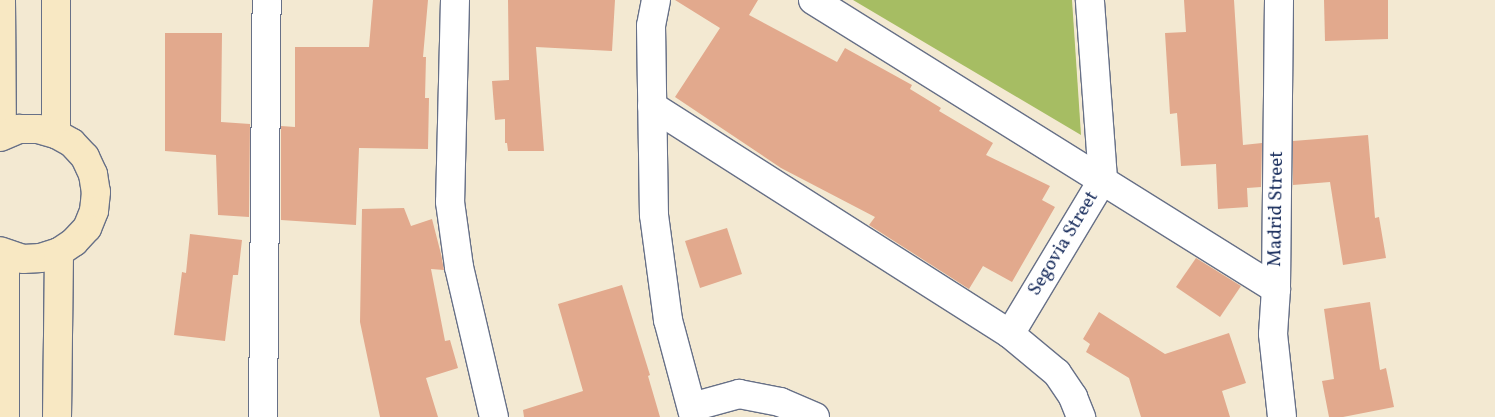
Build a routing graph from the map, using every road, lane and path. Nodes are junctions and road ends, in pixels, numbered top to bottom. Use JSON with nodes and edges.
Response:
{"nodes":[{"id":1,"x":2,"y":0,"type":"edge"},
{"id":2,"x":56,"y":0,"type":"edge"},
{"id":3,"x":267,"y":0,"type":"edge"},
{"id":4,"x":454,"y":0,"type":"edge"},
{"id":5,"x":656,"y":0,"type":"edge"},
{"id":6,"x":813,"y":0,"type":"edge"},
{"id":7,"x":1090,"y":0,"type":"edge"},
{"id":8,"x":1279,"y":0,"type":"edge"},
{"id":9,"x":652,"y":106,"type":"junction"},
{"id":10,"x":56,"y":134,"type":"junction"},
{"id":11,"x":1,"y":136,"type":"edge"},
{"id":12,"x":1103,"y":179,"type":"junction"},
{"id":13,"x":59,"y":252,"type":"junction"},
{"id":14,"x":2,"y":253,"type":"edge"},
{"id":15,"x":1276,"y":289,"type":"junction"},
{"id":16,"x":1010,"y":334,"type":"junction"},
{"id":17,"x":693,"y":412,"type":"edge"},
{"id":18,"x":4,"y":417,"type":"edge"},
{"id":19,"x":57,"y":417,"type":"edge"},
{"id":20,"x":263,"y":417,"type":"edge"},
{"id":21,"x":494,"y":417,"type":"edge"},
{"id":22,"x":815,"y":417,"type":"edge"},
{"id":23,"x":1081,"y":417,"type":"edge"},
{"id":24,"x":1282,"y":417,"type":"edge"}],
"edges":[{"from":1,"to":11,"type":"street"},
{"from":2,"to":10,"type":"street"},
{"from":3,"to":20,"type":"street"},
{"from":4,"to":21,"type":"street"},
{"from":5,"to":9,"type":"street"},
{"from":6,"to":12,"type":"street"},
{"from":7,"to":12,"type":"street","name":"Segovia Street"},
{"from":8,"to":15,"type":"street","name":"Madrid Street"},
{"from":9,"to":16,"type":"street"},
{"from":9,"to":17,"type":"street"},
{"from":10,"to":11,"type":"street"},
{"from":10,"to":13,"type":"street"},
{"from":12,"to":15,"type":"street"},
{"from":12,"to":16,"type":"street","name":"Segovia Street"},
{"from":13,"to":14,"type":"street"},
{"from":13,"to":19,"type":"street"},
{"from":14,"to":18,"type":"street"},
{"from":15,"to":24,"type":"street","name":"Madrid Street"},
{"from":16,"to":23,"type":"street"},
{"from":17,"to":22,"type":"street"}]}
